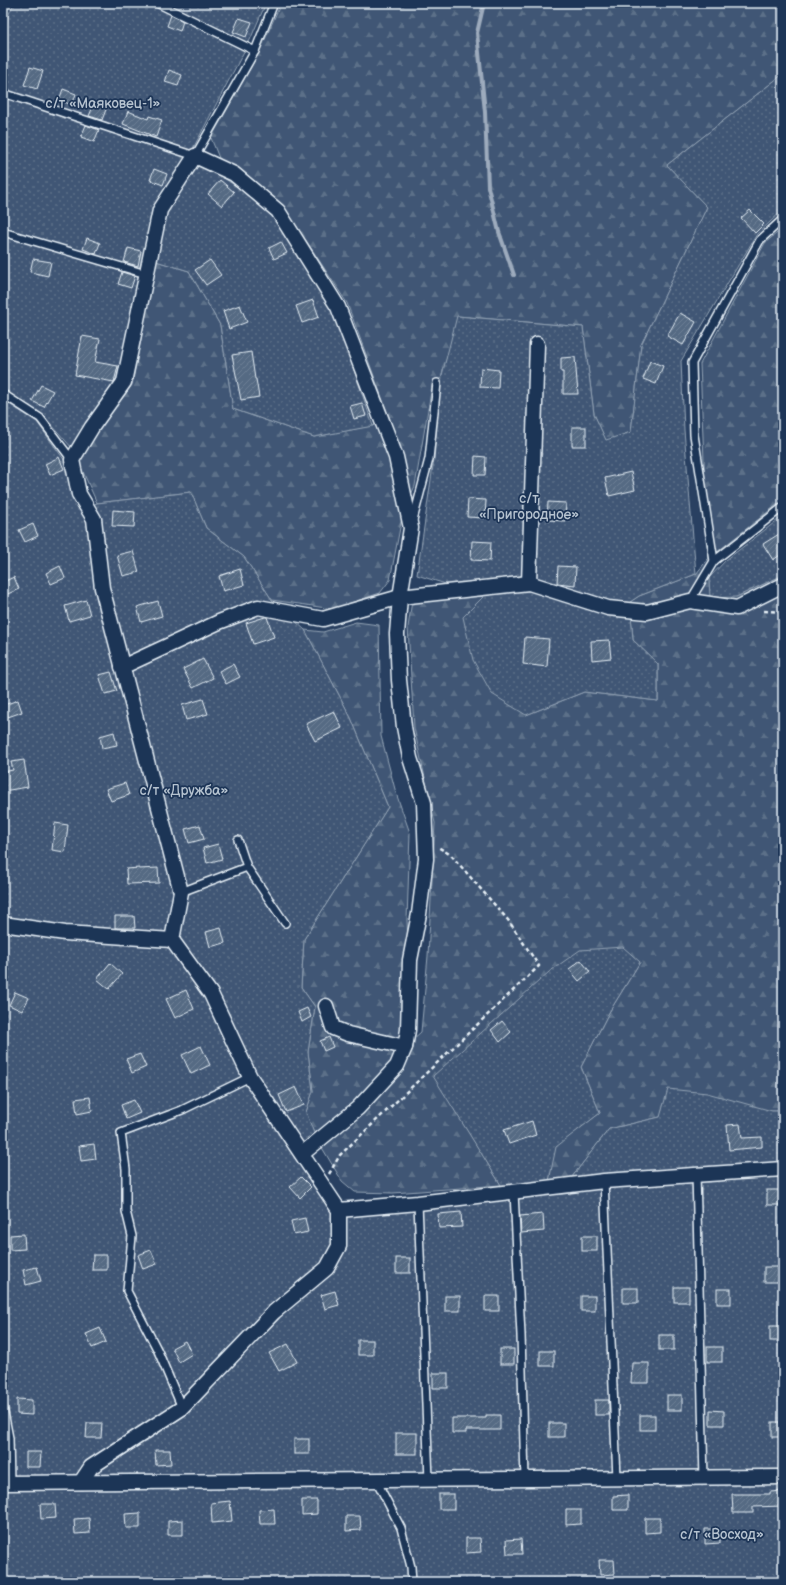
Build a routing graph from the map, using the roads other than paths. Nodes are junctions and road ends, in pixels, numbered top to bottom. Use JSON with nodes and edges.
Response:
{"nodes":[{"id":1,"x":5,"y":3,"type":"edge"},
{"id":2,"x":157,"y":3,"type":"edge"},
{"id":3,"x":274,"y":3,"type":"edge"},
{"id":4,"x":3,"y":7,"type":"edge"},
{"id":5,"x":255,"y":51,"type":"junction"},
{"id":6,"x":3,"y":93,"type":"edge"},
{"id":7,"x":195,"y":156,"type":"junction"},
{"id":8,"x":783,"y":219,"type":"edge"},
{"id":9,"x":3,"y":232,"type":"edge"},
{"id":10,"x":146,"y":274,"type":"junction"},
{"id":11,"x":537,"y":344,"type":"dead end"},
{"id":12,"x":437,"y":383,"type":"dead end"},
{"id":13,"x":3,"y":394,"type":"edge"},
{"id":14,"x":72,"y":460,"type":"junction"},
{"id":15,"x":783,"y":507,"type":"edge"},
{"id":16,"x":411,"y":528,"type":"junction"},
{"id":17,"x":714,"y":561,"type":"junction"},
{"id":18,"x":530,"y":583,"type":"junction"},
{"id":19,"x":783,"y":586,"type":"edge"},
{"id":20,"x":400,"y":597,"type":"junction"},
{"id":21,"x":690,"y":601,"type":"junction"},
{"id":22,"x":122,"y":667,"type":"junction"},
{"id":23,"x":238,"y":840,"type":"dead end"},
{"id":24,"x":247,"y":867,"type":"junction"},
{"id":25,"x":181,"y":892,"type":"junction"},
{"id":26,"x":285,"y":923,"type":"dead end"},
{"id":27,"x":3,"y":924,"type":"edge"},
{"id":28,"x":172,"y":940,"type":"junction"},
{"id":29,"x":326,"y":1006,"type":"dead end"},
{"id":30,"x":405,"y":1047,"type":"junction"},
{"id":31,"x":250,"y":1077,"type":"junction"},
{"id":32,"x":302,"y":1154,"type":"junction"},
{"id":33,"x":783,"y":1169,"type":"edge"},
{"id":34,"x":696,"y":1174,"type":"junction"},
{"id":35,"x":604,"y":1181,"type":"junction"},
{"id":36,"x":514,"y":1192,"type":"junction"},
{"id":37,"x":418,"y":1203,"type":"junction"},
{"id":38,"x":339,"y":1210,"type":"junction"},
{"id":39,"x":3,"y":1407,"type":"edge"},
{"id":40,"x":182,"y":1408,"type":"junction"},
{"id":41,"x":783,"y":1477,"type":"edge"},
{"id":42,"x":617,"y":1478,"type":"junction"},
{"id":43,"x":704,"y":1478,"type":"junction"},
{"id":44,"x":525,"y":1479,"type":"junction"},
{"id":45,"x":376,"y":1480,"type":"junction"},
{"id":46,"x":429,"y":1480,"type":"junction"},
{"id":47,"x":81,"y":1482,"type":"junction"},
{"id":48,"x":7,"y":1483,"type":"edge"},
{"id":49,"x":412,"y":1582,"type":"edge"}],
"edges":[{"from":1,"to":4,"type":"lane"},
{"from":2,"to":5,"type":"lane"},
{"from":3,"to":5,"type":"lane"},
{"from":5,"to":7,"type":"lane"},
{"from":6,"to":7,"type":"lane"},
{"from":7,"to":10,"type":"street"},
{"from":7,"to":16,"type":"street"},
{"from":8,"to":17,"type":"lane"},
{"from":9,"to":10,"type":"lane"},
{"from":10,"to":14,"type":"street"},
{"from":11,"to":18,"type":"street"},
{"from":12,"to":16,"type":"lane"},
{"from":13,"to":14,"type":"lane"},
{"from":14,"to":22,"type":"street"},
{"from":15,"to":17,"type":"lane"},
{"from":16,"to":20,"type":"street"},
{"from":17,"to":21,"type":"lane"},
{"from":18,"to":20,"type":"street"},
{"from":18,"to":21,"type":"street"},
{"from":19,"to":21,"type":"street"},
{"from":20,"to":22,"type":"street"},
{"from":20,"to":30,"type":"street"},
{"from":22,"to":25,"type":"street"},
{"from":23,"to":24,"type":"lane"},
{"from":24,"to":25,"type":"lane"},
{"from":24,"to":26,"type":"lane"},
{"from":25,"to":28,"type":"street"},
{"from":27,"to":28,"type":"street"},
{"from":28,"to":31,"type":"street"},
{"from":29,"to":30,"type":"street"},
{"from":30,"to":32,"type":"street"},
{"from":31,"to":32,"type":"street"},
{"from":31,"to":40,"type":"lane"},
{"from":32,"to":38,"type":"street"},
{"from":33,"to":34,"type":"street"},
{"from":34,"to":35,"type":"street"},
{"from":34,"to":43,"type":"lane"},
{"from":35,"to":36,"type":"street"},
{"from":35,"to":42,"type":"lane"},
{"from":36,"to":37,"type":"street"},
{"from":36,"to":44,"type":"lane"},
{"from":37,"to":38,"type":"street"},
{"from":37,"to":46,"type":"lane"},
{"from":38,"to":40,"type":"street"},
{"from":39,"to":48,"type":"lane"},
{"from":40,"to":47,"type":"street"},
{"from":41,"to":43,"type":"street"},
{"from":42,"to":43,"type":"street"},
{"from":42,"to":44,"type":"street"},
{"from":44,"to":46,"type":"street"},
{"from":45,"to":46,"type":"street"},
{"from":45,"to":47,"type":"street"},
{"from":45,"to":49,"type":"lane"},
{"from":47,"to":48,"type":"street"}]}
